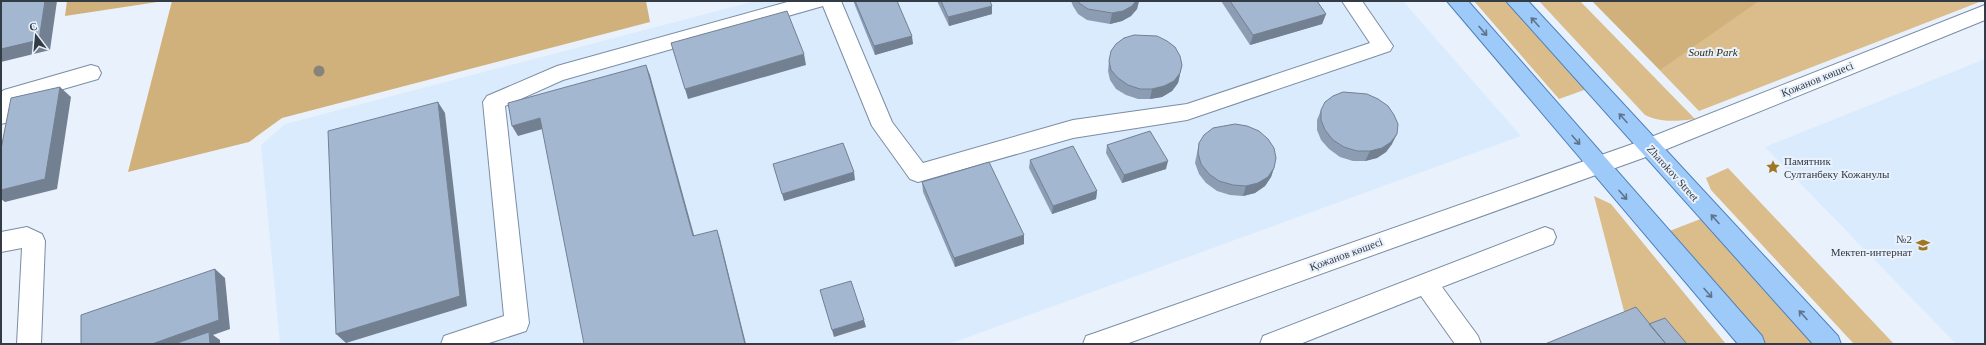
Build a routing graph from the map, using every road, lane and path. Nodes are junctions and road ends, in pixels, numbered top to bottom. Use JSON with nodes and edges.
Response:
{"nodes":[{"id":1,"x":817,"y":1,"type":"edge"},
{"id":2,"x":830,"y":1,"type":"edge"},
{"id":3,"x":1352,"y":1,"type":"edge"},
{"id":4,"x":1457,"y":1,"type":"edge"},
{"id":5,"x":1516,"y":1,"type":"edge"},
{"id":6,"x":1985,"y":12,"type":"edge"},
{"id":7,"x":91,"y":73,"type":"dead end"},
{"id":8,"x":1,"y":116,"type":"edge"},
{"id":9,"x":1649,"y":147,"type":"junction"},
{"id":10,"x":1598,"y":165,"type":"junction"},
{"id":11,"x":1546,"y":237,"type":"dead end"},
{"id":12,"x":1,"y":242,"type":"edge"},
{"id":13,"x":1426,"y":283,"type":"junction"},
{"id":14,"x":29,"y":344,"type":"edge"},
{"id":15,"x":453,"y":344,"type":"edge"},
{"id":16,"x":1095,"y":344,"type":"edge"},
{"id":17,"x":1272,"y":344,"type":"edge"},
{"id":18,"x":1469,"y":344,"type":"edge"},
{"id":19,"x":1753,"y":344,"type":"edge"},
{"id":20,"x":1829,"y":344,"type":"edge"}],
"edges":[{"from":1,"to":15,"type":"street"},
{"from":2,"to":3,"type":"street"},
{"from":4,"to":10,"type":"main road","one_way":true},
{"from":9,"to":5,"type":"main road","name":"Zharokov Street","one_way":true},
{"from":6,"to":9,"type":"street","name":"Қожанов көшесі"},
{"from":7,"to":8,"type":"street"},
{"from":9,"to":10,"type":"street","name":"Қожанов көшесі"},
{"from":20,"to":9,"type":"main road","name":"Zharokov Street","one_way":true},
{"from":10,"to":16,"type":"street","name":"Қожанов көшесі"},
{"from":10,"to":19,"type":"main road","one_way":true},
{"from":11,"to":13,"type":"street"},
{"from":12,"to":14,"type":"street"},
{"from":13,"to":17,"type":"street"},
{"from":13,"to":18,"type":"street"}]}
